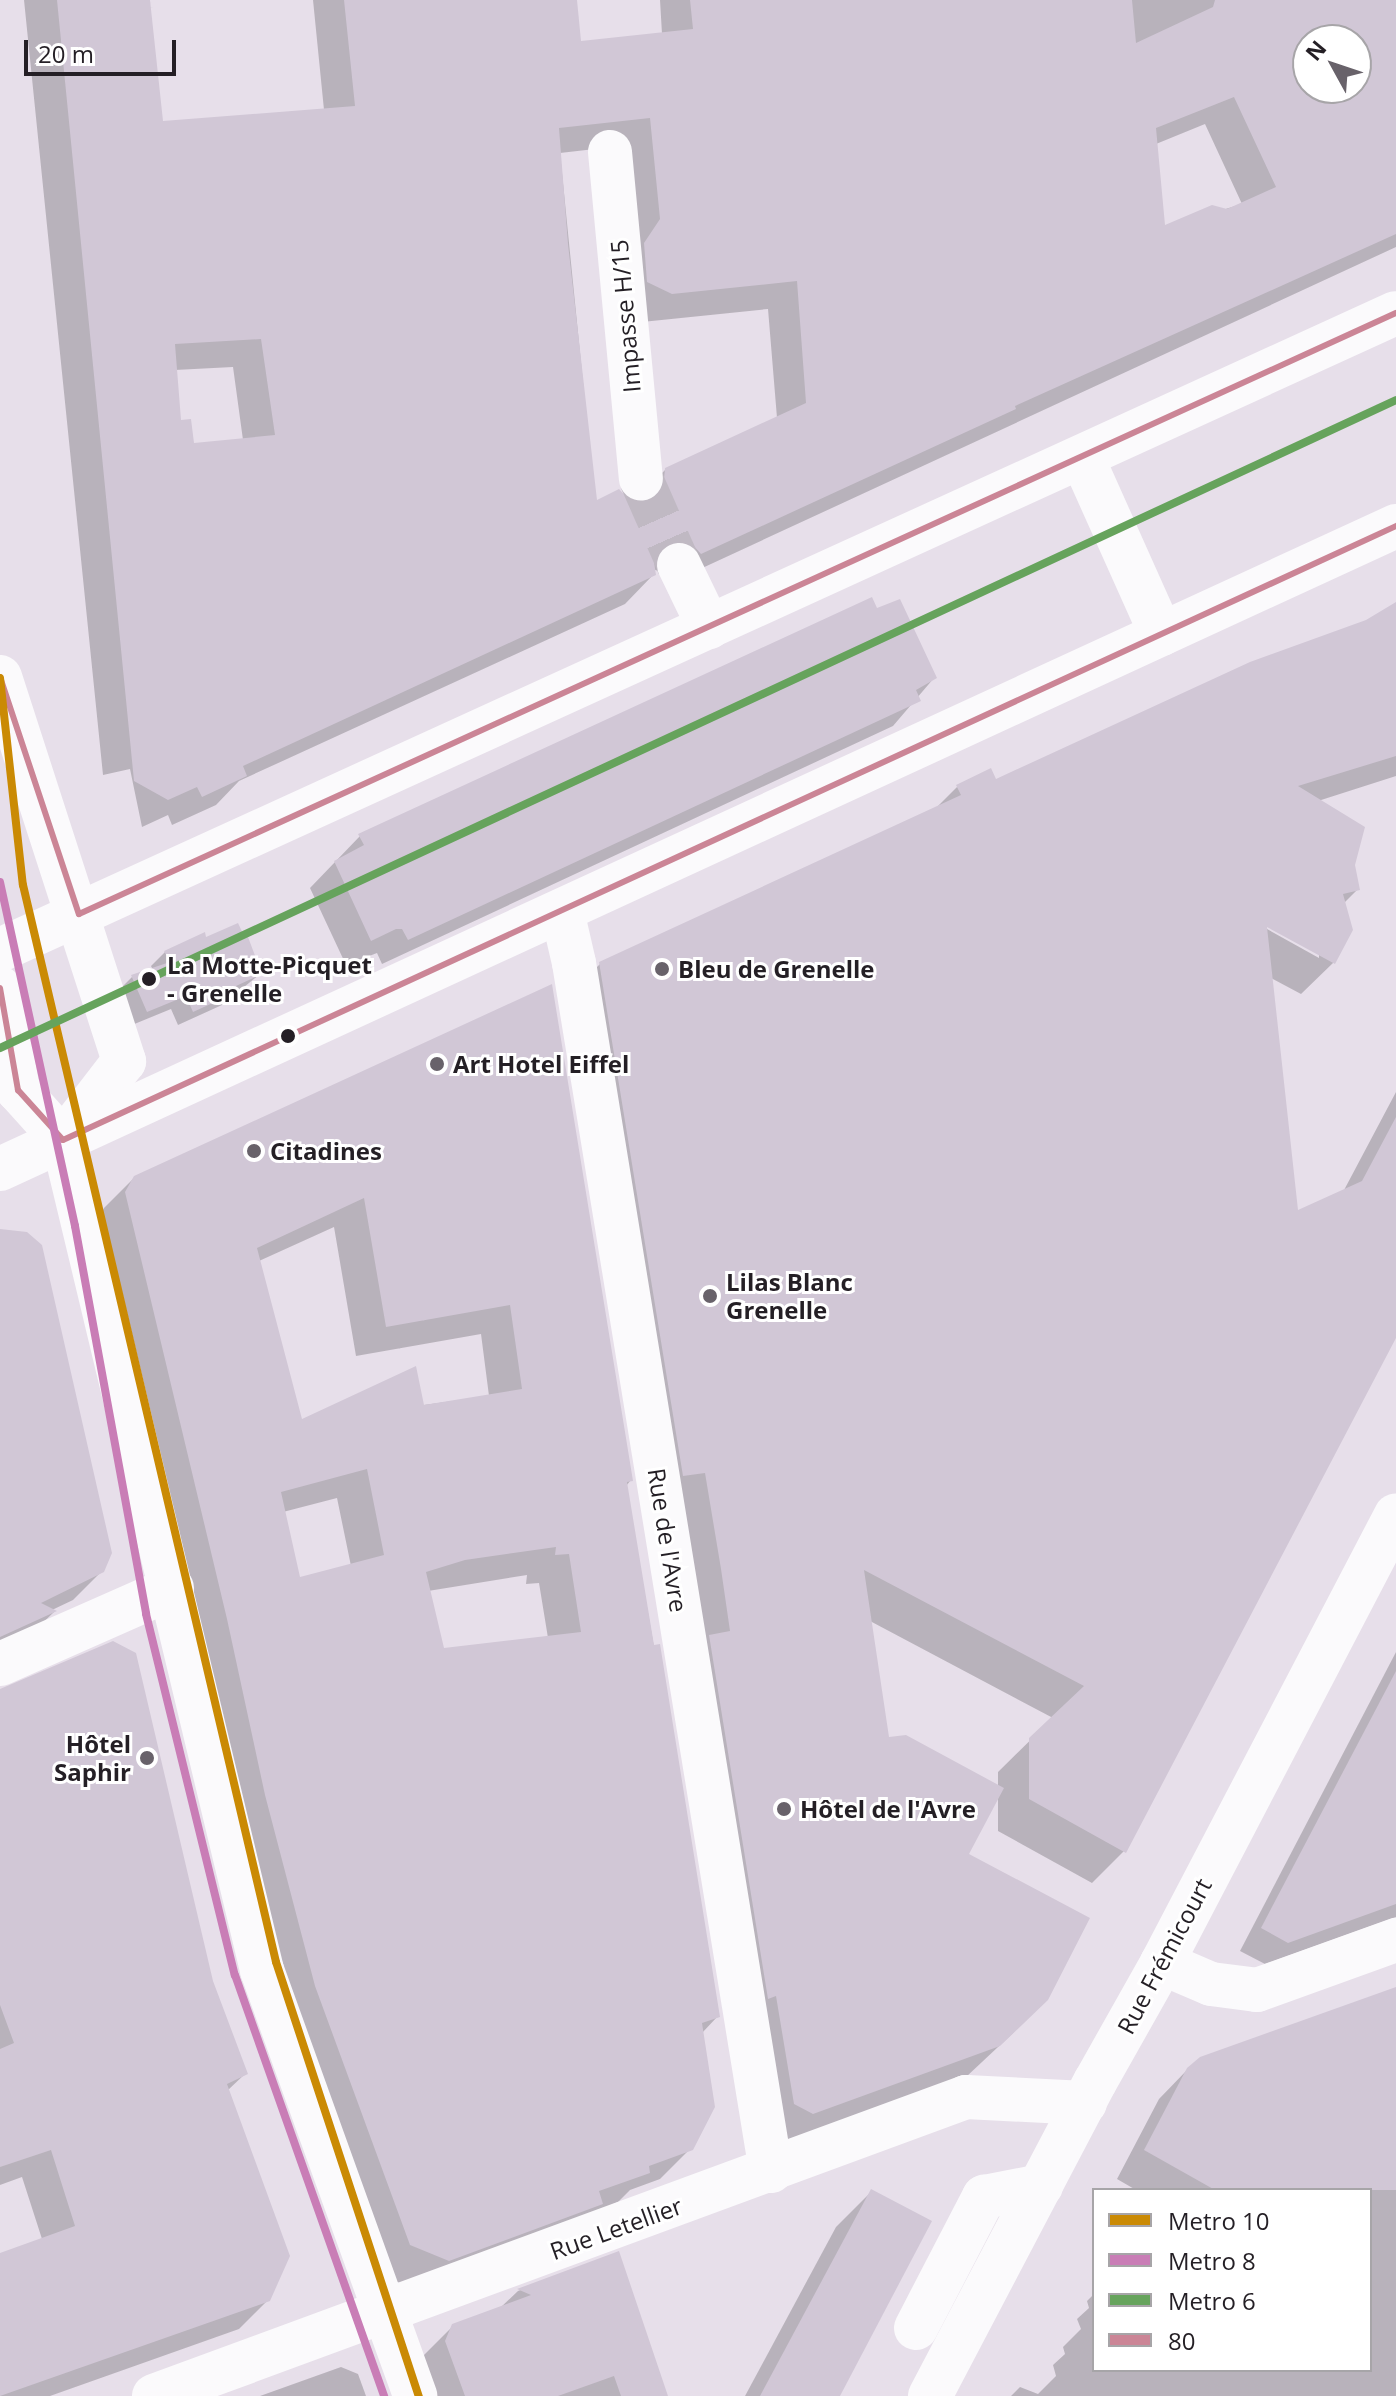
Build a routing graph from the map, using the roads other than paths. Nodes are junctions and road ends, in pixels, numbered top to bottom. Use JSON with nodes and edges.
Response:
{"nodes":[{"id":1,"x":610,"y":152,"type":"dead end"},
{"id":2,"x":1396,"y":313,"type":"edge"},
{"id":3,"x":1082,"y":457,"type":"junction"},
{"id":4,"x":641,"y":479,"type":"tunnel mouth"},
{"id":5,"x":1396,"y":526,"type":"edge"},
{"id":6,"x":679,"y":565,"type":"tunnel mouth"},
{"id":7,"x":709,"y":627,"type":"junction"},
{"id":8,"x":1161,"y":634,"type":"junction"},
{"id":9,"x":0,"y":677,"type":"edge"},
{"id":10,"x":562,"y":911,"type":"junction"},
{"id":11,"x":79,"y":914,"type":"junction"},
{"id":12,"x":0,"y":950,"type":"edge"},
{"id":13,"x":0,"y":988,"type":"edge"},
{"id":14,"x":63,"y":1140,"type":"junction"},
{"id":15,"x":0,"y":1169,"type":"edge"},
{"id":16,"x":1396,"y":1515,"type":"edge"},
{"id":17,"x":172,"y":1588,"type":"junction"},
{"id":18,"x":0,"y":1664,"type":"edge"},
{"id":19,"x":1396,"y":1940,"type":"edge"},
{"id":20,"x":1162,"y":1963,"type":"junction"},
{"id":21,"x":1085,"y":2103,"type":"junction"},
{"id":22,"x":771,"y":2171,"type":"junction"},
{"id":23,"x":1041,"y":2186,"type":"junction"},
{"id":24,"x":384,"y":2313,"type":"junction"},
{"id":25,"x":916,"y":2328,"type":"dead end"},
{"id":26,"x":154,"y":2396,"type":"edge"},
{"id":27,"x":415,"y":2396,"type":"edge"},
{"id":28,"x":930,"y":2396,"type":"edge"}],
"edges":[{"from":1,"to":4,"type":"main road","name":"Impasse H/15"},
{"from":2,"to":3,"type":"main road"},
{"from":3,"to":7,"type":"main road"},
{"from":3,"to":8,"type":"main road"},
{"from":5,"to":8,"type":"main road"},
{"from":6,"to":7,"type":"main road"},
{"from":7,"to":11,"type":"main road"},
{"from":8,"to":10,"type":"main road"},
{"from":9,"to":11,"type":"main road"},
{"from":10,"to":14,"type":"main road"},
{"from":10,"to":22,"type":"main road","name":"Rue de l'Avre"},
{"from":11,"to":12,"type":"main road"},
{"from":11,"to":14,"type":"main road"},
{"from":13,"to":14,"type":"main road"},
{"from":14,"to":15,"type":"main road"},
{"from":14,"to":17,"type":"main road"},
{"from":16,"to":20,"type":"main road","name":"Rue Frémicourt"},
{"from":17,"to":18,"type":"main road"},
{"from":17,"to":24,"type":"main road"},
{"from":19,"to":20,"type":"main road"},
{"from":20,"to":21,"type":"main road","name":"Rue Frémicourt"},
{"from":21,"to":22,"type":"main road","name":"Rue Letellier"},
{"from":21,"to":23,"type":"main road","name":"Rue Frémicourt"},
{"from":22,"to":24,"type":"main road","name":"Rue Letellier"},
{"from":23,"to":25,"type":"main road"},
{"from":23,"to":28,"type":"main road","name":"Rue Frémicourt"},
{"from":24,"to":26,"type":"main road","name":"Rue Letellier"},
{"from":24,"to":27,"type":"main road"}]}
